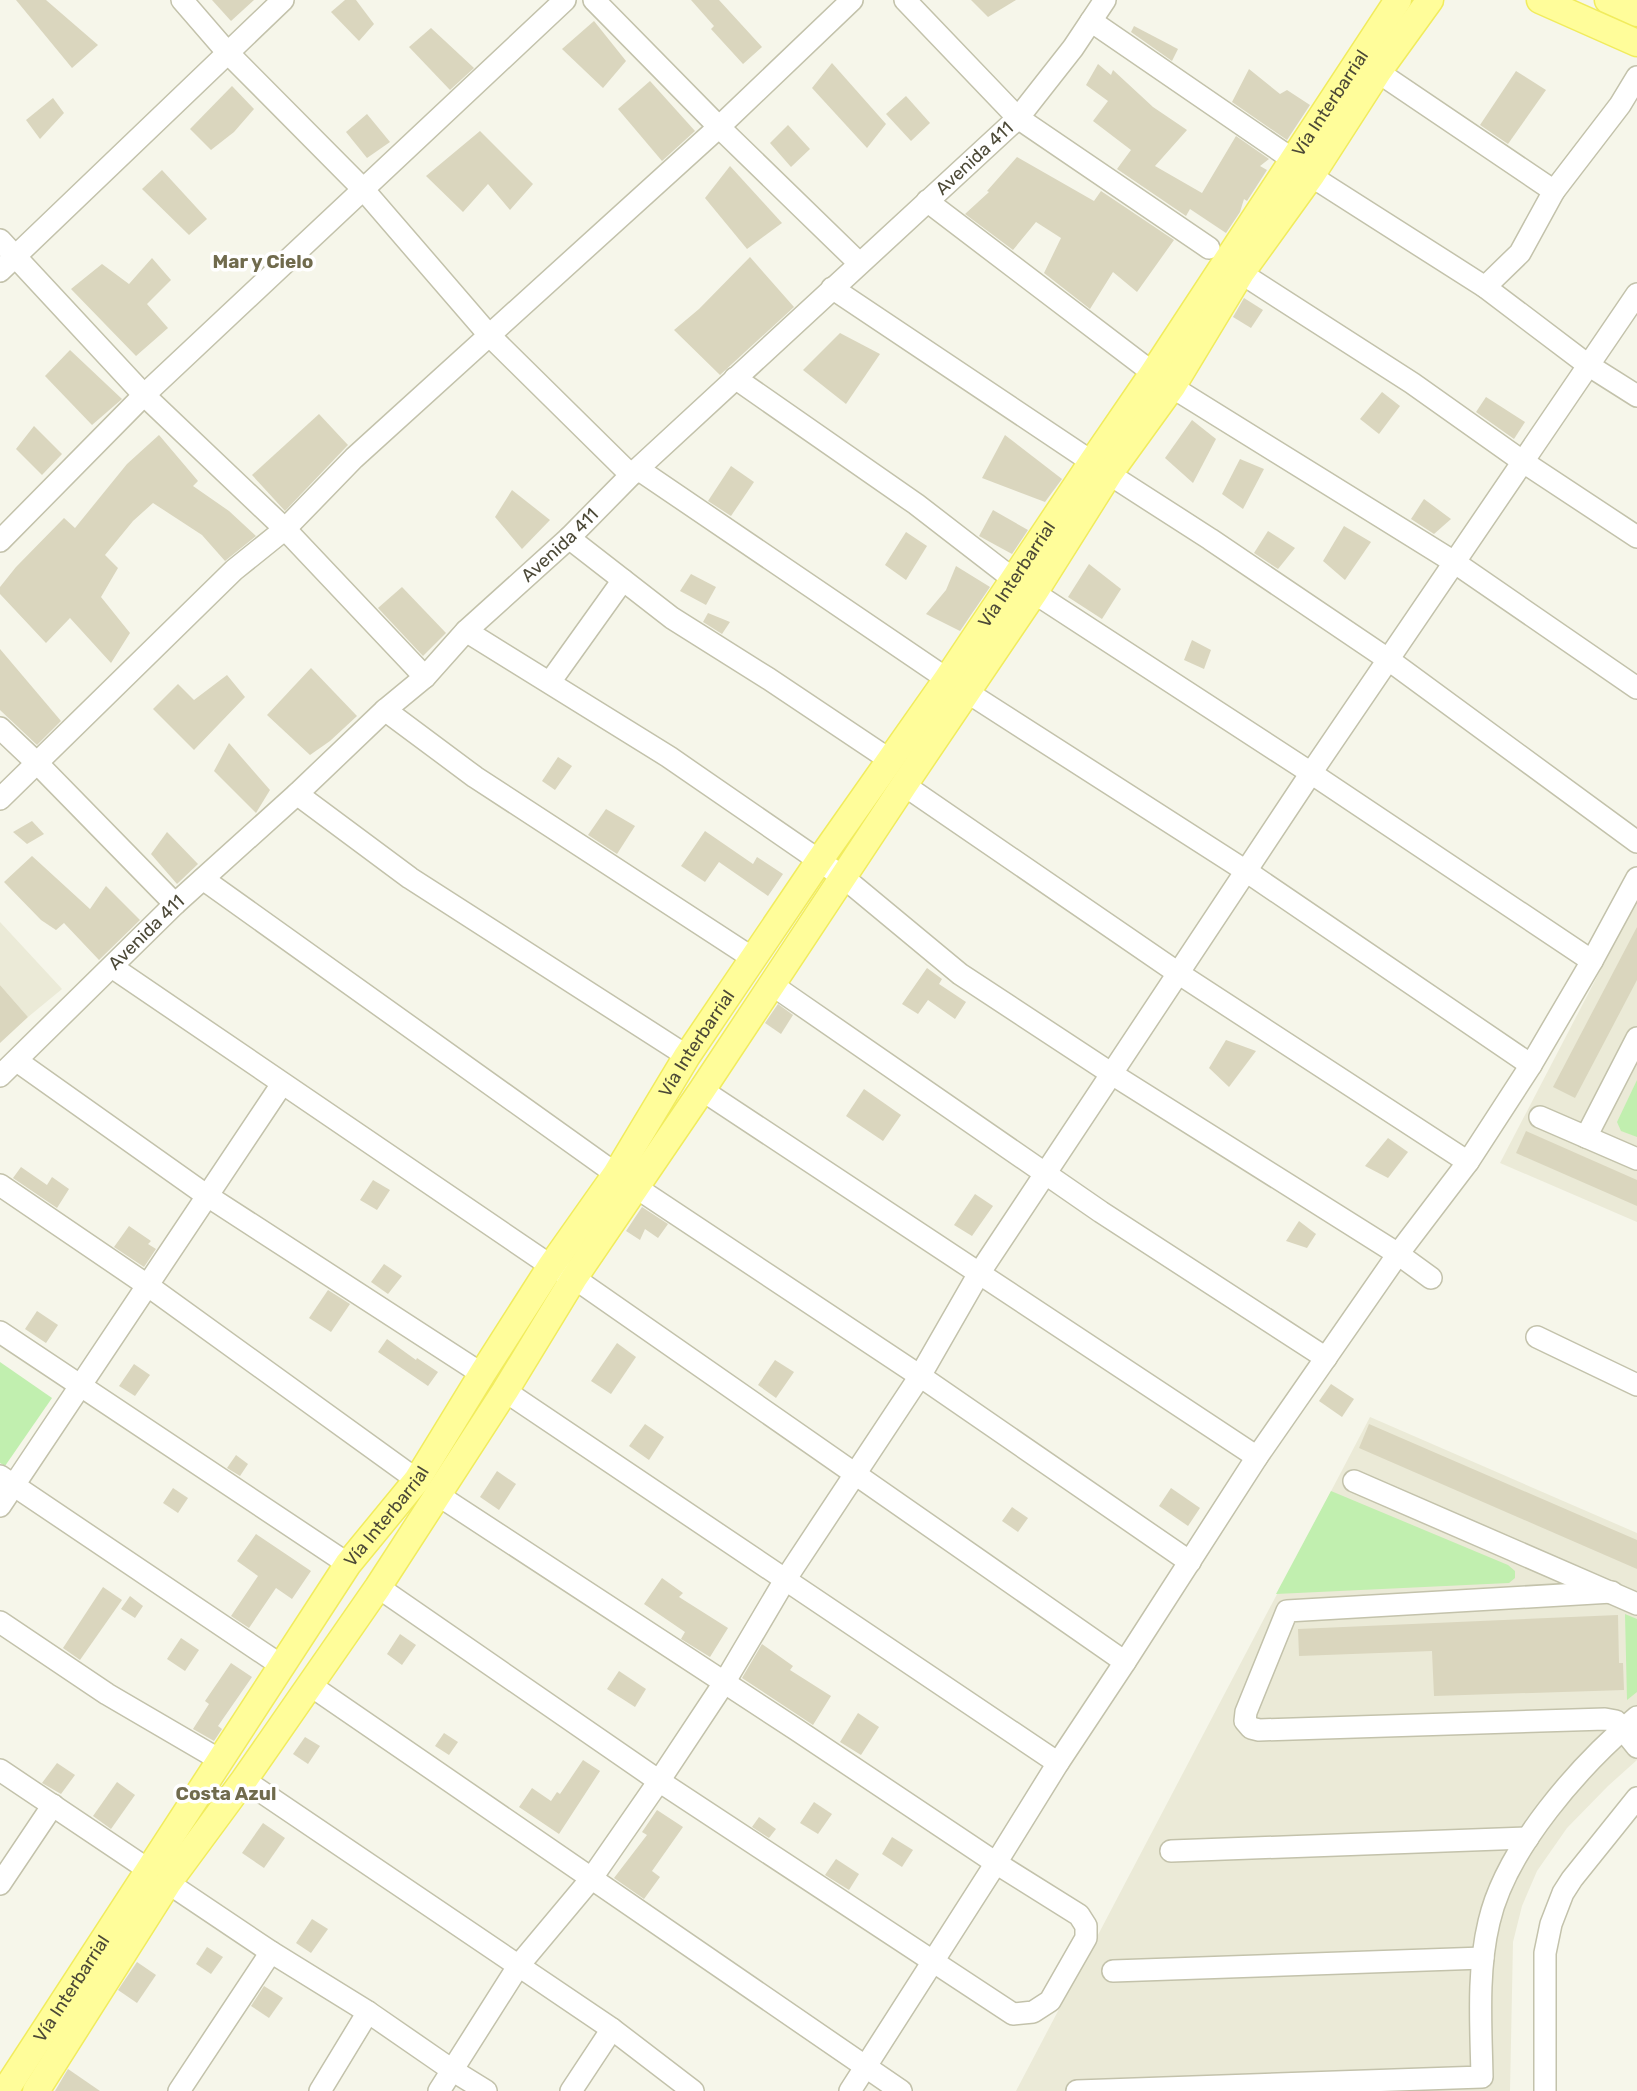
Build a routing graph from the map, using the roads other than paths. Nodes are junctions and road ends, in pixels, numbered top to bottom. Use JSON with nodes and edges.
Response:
{"nodes":[{"id":1,"x":181,"y":0,"type":"edge"},
{"id":2,"x":283,"y":0,"type":"edge"},
{"id":3,"x":565,"y":0,"type":"edge"},
{"id":4,"x":594,"y":0,"type":"edge"},
{"id":5,"x":852,"y":0,"type":"edge"},
{"id":6,"x":905,"y":0,"type":"edge"},
{"id":7,"x":1104,"y":0,"type":"edge"},
{"id":8,"x":1398,"y":0,"type":"edge"},
{"id":9,"x":1430,"y":0,"type":"edge"},
{"id":10,"x":1540,"y":0,"type":"edge"},
{"id":11,"x":1091,"y":21,"type":"junction"},
{"id":12,"x":1637,"y":43,"type":"edge"},
{"id":13,"x":227,"y":52,"type":"junction"},
{"id":14,"x":1378,"y":72,"type":"junction"},
{"id":15,"x":1637,"y":77,"type":"edge"},
{"id":16,"x":1018,"y":118,"type":"junction"},
{"id":17,"x":719,"y":127,"type":"junction"},
{"id":18,"x":1301,"y":167,"type":"junction"},
{"id":19,"x":363,"y":190,"type":"junction"},
{"id":20,"x":1554,"y":191,"type":"junction"},
{"id":21,"x":927,"y":201,"type":"junction"},
{"id":22,"x":0,"y":240,"type":"edge"},
{"id":23,"x":1209,"y":248,"type":"dead end"},
{"id":24,"x":16,"y":256,"type":"junction"},
{"id":25,"x":859,"y":263,"type":"junction"},
{"id":26,"x":0,"y":271,"type":"edge"},
{"id":27,"x":1241,"y":273,"type":"junction"},
{"id":28,"x":1485,"y":287,"type":"junction"},
{"id":29,"x":832,"y":288,"type":"junction"},
{"id":30,"x":1637,"y":294,"type":"edge"},
{"id":31,"x":489,"y":335,"type":"junction"},
{"id":32,"x":1588,"y":365,"type":"junction"},
{"id":33,"x":735,"y":378,"type":"junction"},
{"id":34,"x":1163,"y":380,"type":"junction"},
{"id":35,"x":144,"y":395,"type":"junction"},
{"id":36,"x":1637,"y":396,"type":"edge"},
{"id":37,"x":1522,"y":461,"type":"junction"},
{"id":38,"x":1101,"y":468,"type":"junction"},
{"id":39,"x":634,"y":472,"type":"junction"},
{"id":40,"x":285,"y":529,"type":"junction"},
{"id":41,"x":1637,"y":537,"type":"edge"},
{"id":42,"x":569,"y":538,"type":"junction"},
{"id":43,"x":0,"y":541,"type":"edge"},
{"id":44,"x":1454,"y":562,"type":"junction"},
{"id":45,"x":623,"y":580,"type":"junction"},
{"id":46,"x":1024,"y":586,"type":"junction"},
{"id":47,"x":466,"y":631,"type":"junction"},
{"id":48,"x":1389,"y":660,"type":"junction"},
{"id":49,"x":425,"y":677,"type":"junction"},
{"id":50,"x":550,"y":682,"type":"junction"},
{"id":51,"x":957,"y":686,"type":"junction"},
{"id":52,"x":1637,"y":688,"type":"edge"},
{"id":53,"x":386,"y":710,"type":"junction"},
{"id":54,"x":0,"y":727,"type":"edge"},
{"id":55,"x":890,"y":760,"type":"junction"},
{"id":56,"x":38,"y":764,"type":"junction"},
{"id":57,"x":1311,"y":773,"type":"junction"},
{"id":58,"x":904,"y":785,"type":"junction"},
{"id":59,"x":297,"y":794,"type":"junction"},
{"id":60,"x":0,"y":799,"type":"edge"},
{"id":61,"x":1637,"y":842,"type":"edge"},
{"id":62,"x":819,"y":861,"type":"junction"},
{"id":63,"x":1245,"y":871,"type":"junction"},
{"id":64,"x":843,"y":877,"type":"junction"},
{"id":65,"x":203,"y":878,"type":"junction"},
{"id":66,"x":1637,"y":878,"type":"edge"},
{"id":67,"x":175,"y":904,"type":"junction"},
{"id":68,"x":754,"y":958,"type":"junction"},
{"id":69,"x":1592,"y":961,"type":"junction"},
{"id":70,"x":112,"y":967,"type":"junction"},
{"id":71,"x":1178,"y":973,"type":"junction"},
{"id":72,"x":771,"y":984,"type":"junction"},
{"id":73,"x":1637,"y":1038,"type":"edge"},
{"id":74,"x":687,"y":1056,"type":"junction"},
{"id":75,"x":17,"y":1061,"type":"junction"},
{"id":76,"x":1531,"y":1065,"type":"junction"},
{"id":77,"x":1111,"y":1074,"type":"junction"},
{"id":78,"x":0,"y":1076,"type":"edge"},
{"id":79,"x":282,"y":1084,"type":"junction"},
{"id":80,"x":702,"y":1090,"type":"junction"},
{"id":81,"x":1540,"y":1117,"type":"dead end"},
{"id":82,"x":1586,"y":1137,"type":"junction"},
{"id":83,"x":1637,"y":1159,"type":"edge"},
{"id":84,"x":1468,"y":1162,"type":"junction"},
{"id":85,"x":1045,"y":1173,"type":"junction"},
{"id":86,"x":626,"y":1181,"type":"junction"},
{"id":87,"x":0,"y":1185,"type":"edge"},
{"id":88,"x":206,"y":1195,"type":"junction"},
{"id":89,"x":1398,"y":1254,"type":"junction"},
{"id":90,"x":562,"y":1272,"type":"junction"},
{"id":91,"x":978,"y":1275,"type":"junction"},
{"id":92,"x":1431,"y":1278,"type":"dead end"},
{"id":93,"x":147,"y":1285,"type":"junction"},
{"id":94,"x":0,"y":1332,"type":"edge"},
{"id":95,"x":1537,"y":1337,"type":"dead end"},
{"id":96,"x":1326,"y":1358,"type":"junction"},
{"id":97,"x":482,"y":1374,"type":"junction"},
{"id":98,"x":920,"y":1376,"type":"junction"},
{"id":99,"x":1637,"y":1385,"type":"edge"},
{"id":100,"x":79,"y":1386,"type":"junction"},
{"id":101,"x":505,"y":1391,"type":"junction"},
{"id":102,"x":1257,"y":1457,"type":"junction"},
{"id":103,"x":855,"y":1472,"type":"junction"},
{"id":104,"x":7,"y":1480,"type":"edge"},
{"id":105,"x":1354,"y":1481,"type":"dead end"},
{"id":106,"x":427,"y":1488,"type":"junction"},
{"id":107,"x":0,"y":1506,"type":"edge"},
{"id":108,"x":1190,"y":1562,"type":"junction"},
{"id":109,"x":348,"y":1564,"type":"junction"},
{"id":110,"x":785,"y":1580,"type":"junction"},
{"id":111,"x":378,"y":1587,"type":"junction"},
{"id":112,"x":1612,"y":1592,"type":"junction"},
{"id":113,"x":1637,"y":1604,"type":"edge"},
{"id":114,"x":0,"y":1622,"type":"edge"},
{"id":115,"x":1125,"y":1662,"type":"junction"},
{"id":116,"x":282,"y":1666,"type":"junction"},
{"id":117,"x":724,"y":1683,"type":"junction"},
{"id":118,"x":310,"y":1685,"type":"junction"},
{"id":119,"x":1630,"y":1723,"type":"edge"},
{"id":120,"x":1637,"y":1747,"type":"edge"},
{"id":121,"x":220,"y":1760,"type":"junction"},
{"id":122,"x":1058,"y":1763,"type":"junction"},
{"id":123,"x":0,"y":1770,"type":"edge"},
{"id":124,"x":244,"y":1780,"type":"junction"},
{"id":125,"x":659,"y":1781,"type":"junction"},
{"id":126,"x":1637,"y":1798,"type":"edge"},
{"id":127,"x":53,"y":1805,"type":"junction"},
{"id":128,"x":1528,"y":1838,"type":"junction"},
{"id":129,"x":1171,"y":1851,"type":"dead end"},
{"id":130,"x":996,"y":1863,"type":"junction"},
{"id":131,"x":158,"y":1876,"type":"junction"},
{"id":132,"x":591,"y":1879,"type":"junction"},
{"id":133,"x":0,"y":1884,"type":"edge"},
{"id":134,"x":271,"y":1952,"type":"junction"},
{"id":135,"x":1483,"y":1958,"type":"junction"},
{"id":136,"x":933,"y":1963,"type":"junction"},
{"id":137,"x":519,"y":1965,"type":"junction"},
{"id":138,"x":1112,"y":1971,"type":"dead end"},
{"id":139,"x":368,"y":2012,"type":"junction"},
{"id":140,"x":612,"y":2029,"type":"junction"},
{"id":141,"x":865,"y":2067,"type":"junction"},
{"id":142,"x":452,"y":2070,"type":"junction"},
{"id":143,"x":5,"y":2091,"type":"edge"},
{"id":144,"x":36,"y":2091,"type":"edge"},
{"id":145,"x":179,"y":2091,"type":"edge"},
{"id":146,"x":320,"y":2091,"type":"edge"},
{"id":147,"x":439,"y":2091,"type":"edge"},
{"id":148,"x":486,"y":2091,"type":"edge"},
{"id":149,"x":571,"y":2091,"type":"edge"},
{"id":150,"x":693,"y":2091,"type":"edge"},
{"id":151,"x":850,"y":2091,"type":"edge"},
{"id":152,"x":901,"y":2091,"type":"edge"},
{"id":153,"x":1077,"y":2091,"type":"edge"},
{"id":154,"x":1545,"y":2091,"type":"edge"}],
"edges":[{"from":1,"to":13,"type":"street"},
{"from":2,"to":13,"type":"street"},
{"from":3,"to":19,"type":"street"},
{"from":4,"to":17,"type":"street"},
{"from":5,"to":17,"type":"street"},
{"from":6,"to":16,"type":"street"},
{"from":7,"to":11,"type":"street","name":"Avenida 411"},
{"from":8,"to":18,"type":"main road","name":"Vía Interbarrial"},
{"from":9,"to":14,"type":"main road","name":"Vía Interbarrial"},
{"from":10,"to":12,"type":"main road"},
{"from":11,"to":16,"type":"street","name":"Avenida 411"},
{"from":11,"to":18,"type":"street"},
{"from":13,"to":19,"type":"street"},
{"from":13,"to":24,"type":"street"},
{"from":14,"to":18,"type":"main road","name":"Vía Interbarrial"},
{"from":14,"to":20,"type":"street"},
{"from":15,"to":20,"type":"street"},
{"from":16,"to":21,"type":"street","name":"Avenida 411"},
{"from":16,"to":23,"type":"street"},
{"from":17,"to":25,"type":"street"},
{"from":17,"to":31,"type":"street"},
{"from":18,"to":27,"type":"main road","name":"Vía Interbarrial"},
{"from":18,"to":28,"type":"street"},
{"from":18,"to":34,"type":"main road","name":"Vía Interbarrial"},
{"from":19,"to":31,"type":"street"},
{"from":19,"to":35,"type":"street"},
{"from":20,"to":28,"type":"street"},
{"from":21,"to":25,"type":"street","name":"Avenida 411"},
{"from":21,"to":34,"type":"street"},
{"from":22,"to":24,"type":"street"},
{"from":24,"to":26,"type":"street"},
{"from":24,"to":35,"type":"street"},
{"from":25,"to":29,"type":"street","name":"Avenida 411"},
{"from":27,"to":34,"type":"main road","name":"Vía Interbarrial"},
{"from":27,"to":37,"type":"street"},
{"from":28,"to":32,"type":"street"},
{"from":29,"to":33,"type":"street","name":"Avenida 411"},
{"from":29,"to":38,"type":"street"},
{"from":30,"to":32,"type":"street"},
{"from":31,"to":39,"type":"street"},
{"from":31,"to":40,"type":"street"},
{"from":32,"to":36,"type":"street"},
{"from":32,"to":37,"type":"street"},
{"from":33,"to":39,"type":"street","name":"Avenida 411"},
{"from":33,"to":46,"type":"street"},
{"from":34,"to":38,"type":"main road","name":"Vía Interbarrial"},
{"from":34,"to":44,"type":"street"},
{"from":35,"to":40,"type":"street"},
{"from":35,"to":43,"type":"street"},
{"from":37,"to":41,"type":"street"},
{"from":37,"to":44,"type":"street"},
{"from":38,"to":46,"type":"main road","name":"Vía Interbarrial"},
{"from":38,"to":48,"type":"street"},
{"from":39,"to":42,"type":"street","name":"Avenida 411"},
{"from":39,"to":51,"type":"street"},
{"from":40,"to":49,"type":"street"},
{"from":40,"to":56,"type":"street"},
{"from":42,"to":45,"type":"street"},
{"from":42,"to":47,"type":"street","name":"Avenida 411"},
{"from":44,"to":48,"type":"street"},
{"from":44,"to":52,"type":"street"},
{"from":45,"to":50,"type":"street"},
{"from":45,"to":55,"type":"street"},
{"from":46,"to":51,"type":"main road","name":"Vía Interbarrial"},
{"from":46,"to":57,"type":"street"},
{"from":47,"to":49,"type":"street","name":"Avenida 411"},
{"from":47,"to":50,"type":"street"},
{"from":48,"to":57,"type":"street"},
{"from":48,"to":61,"type":"street"},
{"from":49,"to":53,"type":"street","name":"Avenida 411"},
{"from":50,"to":62,"type":"street"},
{"from":51,"to":55,"type":"main road","name":"Vía Interbarrial"},
{"from":51,"to":58,"type":"main road","name":"Vía Interbarrial"},
{"from":51,"to":63,"type":"street"},
{"from":53,"to":59,"type":"street","name":"Avenida 411"},
{"from":53,"to":68,"type":"street"},
{"from":54,"to":56,"type":"street"},
{"from":55,"to":62,"type":"main road","name":"Vía Interbarrial"},
{"from":56,"to":60,"type":"street"},
{"from":56,"to":67,"type":"street"},
{"from":57,"to":63,"type":"street"},
{"from":57,"to":69,"type":"street"},
{"from":58,"to":64,"type":"main road","name":"Vía Interbarrial"},
{"from":58,"to":71,"type":"street"},
{"from":59,"to":65,"type":"street","name":"Avenida 411"},
{"from":59,"to":74,"type":"street"},
{"from":62,"to":64,"type":"street"},
{"from":62,"to":68,"type":"main road","name":"Vía Interbarrial"},
{"from":63,"to":71,"type":"street"},
{"from":63,"to":76,"type":"street"},
{"from":64,"to":72,"type":"main road","name":"Vía Interbarrial"},
{"from":64,"to":77,"type":"street"},
{"from":65,"to":67,"type":"street","name":"Avenida 411"},
{"from":65,"to":86,"type":"street"},
{"from":66,"to":69,"type":"street"},
{"from":67,"to":70,"type":"street","name":"Avenida 411"},
{"from":68,"to":74,"type":"main road","name":"Vía Interbarrial"},
{"from":69,"to":76,"type":"street"},
{"from":70,"to":75,"type":"street","name":"Avenida 411"},
{"from":70,"to":79,"type":"street"},
{"from":71,"to":77,"type":"street"},
{"from":71,"to":84,"type":"street"},
{"from":72,"to":80,"type":"main road","name":"Vía Interbarrial"},
{"from":72,"to":85,"type":"street"},
{"from":73,"to":82,"type":"street"},
{"from":74,"to":86,"type":"main road","name":"Vía Interbarrial"},
{"from":75,"to":78,"type":"street","name":"Avenida 411"},
{"from":75,"to":88,"type":"street"},
{"from":76,"to":84,"type":"street"},
{"from":77,"to":85,"type":"street"},
{"from":77,"to":89,"type":"street"},
{"from":79,"to":88,"type":"street"},
{"from":79,"to":90,"type":"street"},
{"from":80,"to":86,"type":"main road","name":"Vía Interbarrial"},
{"from":80,"to":91,"type":"street"},
{"from":81,"to":82,"type":"street"},
{"from":82,"to":83,"type":"street"},
{"from":84,"to":89,"type":"street"},
{"from":85,"to":91,"type":"street"},
{"from":85,"to":96,"type":"street"},
{"from":86,"to":90,"type":"main road","name":"Vía Interbarrial"},
{"from":86,"to":98,"type":"street"},
{"from":87,"to":93,"type":"street"},
{"from":88,"to":93,"type":"street"},
{"from":88,"to":97,"type":"street"},
{"from":89,"to":92,"type":"street"},
{"from":89,"to":96,"type":"street"},
{"from":90,"to":97,"type":"main road","name":"Vía Interbarrial"},
{"from":90,"to":101,"type":"main road","name":"Vía Interbarrial"},
{"from":90,"to":103,"type":"street"},
{"from":91,"to":98,"type":"street"},
{"from":91,"to":102,"type":"street"},
{"from":93,"to":100,"type":"street"},
{"from":93,"to":106,"type":"street"},
{"from":94,"to":100,"type":"street"},
{"from":95,"to":99,"type":"street"},
{"from":96,"to":102,"type":"street"},
{"from":97,"to":106,"type":"main road","name":"Vía Interbarrial"},
{"from":98,"to":103,"type":"street"},
{"from":98,"to":108,"type":"street"},
{"from":100,"to":104,"type":"street"},
{"from":100,"to":109,"type":"street"},
{"from":101,"to":106,"type":"main road","name":"Vía Interbarrial"},
{"from":101,"to":110,"type":"street"},
{"from":102,"to":108,"type":"street"},
{"from":103,"to":110,"type":"street"},
{"from":103,"to":115,"type":"street"},
{"from":104,"to":107,"type":"street"},
{"from":104,"to":116,"type":"street"},
{"from":105,"to":112,"type":"street"},
{"from":106,"to":109,"type":"main road","name":"Vía Interbarrial"},
{"from":106,"to":111,"type":"main road","name":"Vía Interbarrial"},
{"from":106,"to":117,"type":"street"},
{"from":108,"to":115,"type":"street"},
{"from":109,"to":116,"type":"main road","name":"Vía Interbarrial"},
{"from":110,"to":117,"type":"street"},
{"from":110,"to":122,"type":"street"},
{"from":111,"to":118,"type":"main road","name":"Vía Interbarrial"},
{"from":111,"to":125,"type":"street"},
{"from":112,"to":113,"type":"street"},
{"from":112,"to":119,"type":"street"},
{"from":114,"to":121,"type":"street"},
{"from":115,"to":122,"type":"street"},
{"from":116,"to":121,"type":"main road","name":"Vía Interbarrial"},
{"from":117,"to":125,"type":"street"},
{"from":117,"to":130,"type":"street"},
{"from":118,"to":124,"type":"main road","name":"Vía Interbarrial"},
{"from":118,"to":132,"type":"street"},
{"from":119,"to":120,"type":"street"},
{"from":119,"to":128,"type":"street"},
{"from":121,"to":131,"type":"main road","name":"Vía Interbarrial"},
{"from":122,"to":130,"type":"street"},
{"from":123,"to":127,"type":"street"},
{"from":124,"to":131,"type":"main road","name":"Vía Interbarrial"},
{"from":124,"to":137,"type":"street"},
{"from":125,"to":132,"type":"street"},
{"from":125,"to":136,"type":"street"},
{"from":126,"to":154,"type":"street"},
{"from":127,"to":131,"type":"street"},
{"from":127,"to":133,"type":"street"},
{"from":128,"to":129,"type":"street"},
{"from":128,"to":135,"type":"street"},
{"from":130,"to":136,"type":"street"},
{"from":130,"to":136,"type":"street"},
{"from":131,"to":134,"type":"street"},
{"from":131,"to":143,"type":"main road","name":"Vía Interbarrial"},
{"from":131,"to":144,"type":"main road","name":"Vía Interbarrial"},
{"from":132,"to":137,"type":"street"},
{"from":132,"to":141,"type":"street"},
{"from":134,"to":139,"type":"street"},
{"from":134,"to":145,"type":"street"},
{"from":135,"to":138,"type":"street"},
{"from":135,"to":153,"type":"street"},
{"from":136,"to":141,"type":"street"},
{"from":137,"to":140,"type":"street"},
{"from":137,"to":142,"type":"street"},
{"from":139,"to":142,"type":"street"},
{"from":139,"to":146,"type":"street"},
{"from":140,"to":149,"type":"street"},
{"from":140,"to":150,"type":"street"},
{"from":141,"to":151,"type":"street"},
{"from":141,"to":152,"type":"street"},
{"from":142,"to":147,"type":"street"},
{"from":142,"to":148,"type":"street"}]}
